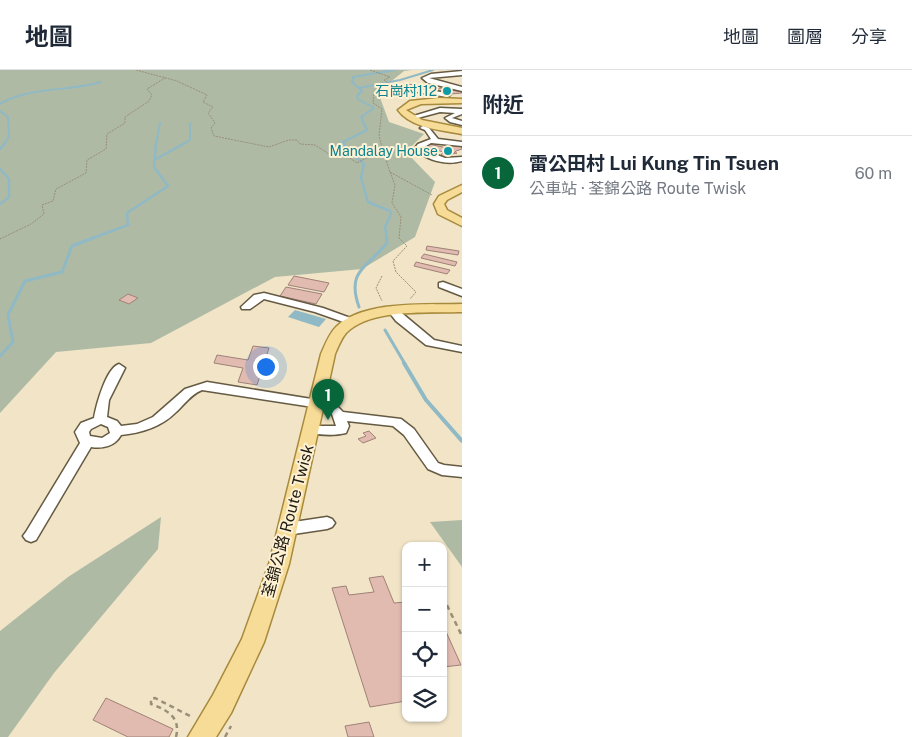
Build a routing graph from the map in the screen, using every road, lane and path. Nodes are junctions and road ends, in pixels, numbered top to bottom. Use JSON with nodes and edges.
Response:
{"nodes":[{"id":1,"x":136,"y":70,"type":"edge"},
{"id":2,"x":370,"y":70,"type":"edge"},
{"id":3,"x":462,"y":73,"type":"edge"},
{"id":4,"x":163,"y":77,"type":"junction"},
{"id":5,"x":403,"y":88,"type":"dead end"},
{"id":6,"x":462,"y":89,"type":"edge"},
{"id":7,"x":462,"y":96,"type":"edge"},
{"id":8,"x":462,"y":102,"type":"edge"},
{"id":9,"x":462,"y":111,"type":"edge"},
{"id":10,"x":410,"y":118,"type":"junction"},
{"id":11,"x":462,"y":123,"type":"edge"},
{"id":12,"x":423,"y":128,"type":"dead end"},
{"id":13,"x":462,"y":131,"type":"edge"},
{"id":14,"x":436,"y":141,"type":"junction"},
{"id":15,"x":462,"y":144,"type":"edge"},
{"id":16,"x":384,"y":154,"type":"junction"},
{"id":17,"x":462,"y":159,"type":"edge"},
{"id":18,"x":390,"y":172,"type":"junction"},
{"id":19,"x":462,"y":188,"type":"edge"},
{"id":20,"x":440,"y":200,"type":"junction"},
{"id":21,"x":462,"y":223,"type":"edge"},
{"id":22,"x":0,"y":239,"type":"edge"},
{"id":23,"x":382,"y":276,"type":"dead end"},
{"id":24,"x":443,"y":286,"type":"dead end"},
{"id":25,"x":462,"y":293,"type":"edge"},
{"id":26,"x":246,"y":307,"type":"dead end"},
{"id":27,"x":462,"y":308,"type":"edge"},
{"id":28,"x":394,"y":312,"type":"junction"},
{"id":29,"x":352,"y":322,"type":"junction"},
{"id":30,"x":458,"y":349,"type":"edge"},
{"id":31,"x":462,"y":361,"type":"edge"},
{"id":32,"x":119,"y":368,"type":"dead end"},
{"id":33,"x":318,"y":403,"type":"junction"},
{"id":34,"x":340,"y":416,"type":"junction"},
{"id":35,"x":100,"y":420,"type":"junction"},
{"id":36,"x":312,"y":429,"type":"junction"},
{"id":37,"x":117,"y":431,"type":"junction"},
{"id":38,"x":87,"y":442,"type":"junction"},
{"id":39,"x":461,"y":472,"type":"edge"},
{"id":40,"x":327,"y":523,"type":"dead end"},
{"id":41,"x":287,"y":529,"type":"junction"},
{"id":42,"x":31,"y":536,"type":"dead end"},
{"id":43,"x":447,"y":605,"type":"edge"},
{"id":44,"x":462,"y":636,"type":"edge"},
{"id":45,"x":196,"y":719,"type":"dead end"},
{"id":46,"x":176,"y":737,"type":"edge"},
{"id":47,"x":201,"y":737,"type":"edge"}],
"edges":[{"from":1,"to":4,"type":"path"},
{"from":2,"to":16,"type":"path"},
{"from":3,"to":6,"type":"lane"},
{"from":4,"to":16,"type":"path"},
{"from":4,"to":22,"type":"path"},
{"from":5,"to":7,"type":"lane"},
{"from":8,"to":10,"type":"main road"},
{"from":9,"to":10,"type":"lane"},
{"from":9,"to":11,"type":"lane"},
{"from":10,"to":13,"type":"main road"},
{"from":12,"to":14,"type":"lane"},
{"from":14,"to":15,"type":"lane"},
{"from":14,"to":17,"type":"lane"},
{"from":16,"to":18,"type":"path"},
{"from":18,"to":20,"type":"path"},
{"from":18,"to":28,"type":"path"},
{"from":19,"to":20,"type":"main road"},
{"from":20,"to":21,"type":"main road"},
{"from":23,"to":28,"type":"path"},
{"from":24,"to":25,"type":"lane"},
{"from":26,"to":29,"type":"lane"},
{"from":27,"to":28,"type":"main road","name":"荃錦公路 Route Twisk"},
{"from":28,"to":29,"type":"main road","name":"荃錦公路 Route Twisk"},
{"from":28,"to":30,"type":"lane"},
{"from":29,"to":33,"type":"main road","name":"荃錦公路 Route Twisk"},
{"from":30,"to":31,"type":"lane"},
{"from":32,"to":35,"type":"lane"},
{"from":33,"to":34,"type":"lane"},
{"from":33,"to":36,"type":"main road","name":"荃錦公路 Route Twisk"},
{"from":33,"to":37,"type":"lane"},
{"from":34,"to":36,"type":"lane"},
{"from":34,"to":39,"type":"lane"},
{"from":35,"to":37,"type":"lane"},
{"from":35,"to":38,"type":"lane"},
{"from":36,"to":41,"type":"main road","name":"荃錦公路 Route Twisk"},
{"from":37,"to":38,"type":"lane"},
{"from":38,"to":42,"type":"lane"},
{"from":40,"to":41,"type":"lane"},
{"from":41,"to":47,"type":"main road","name":"荃錦公路 Route Twisk"},
{"from":43,"to":44,"type":"path"},
{"from":45,"to":46,"type":"path"}]}
